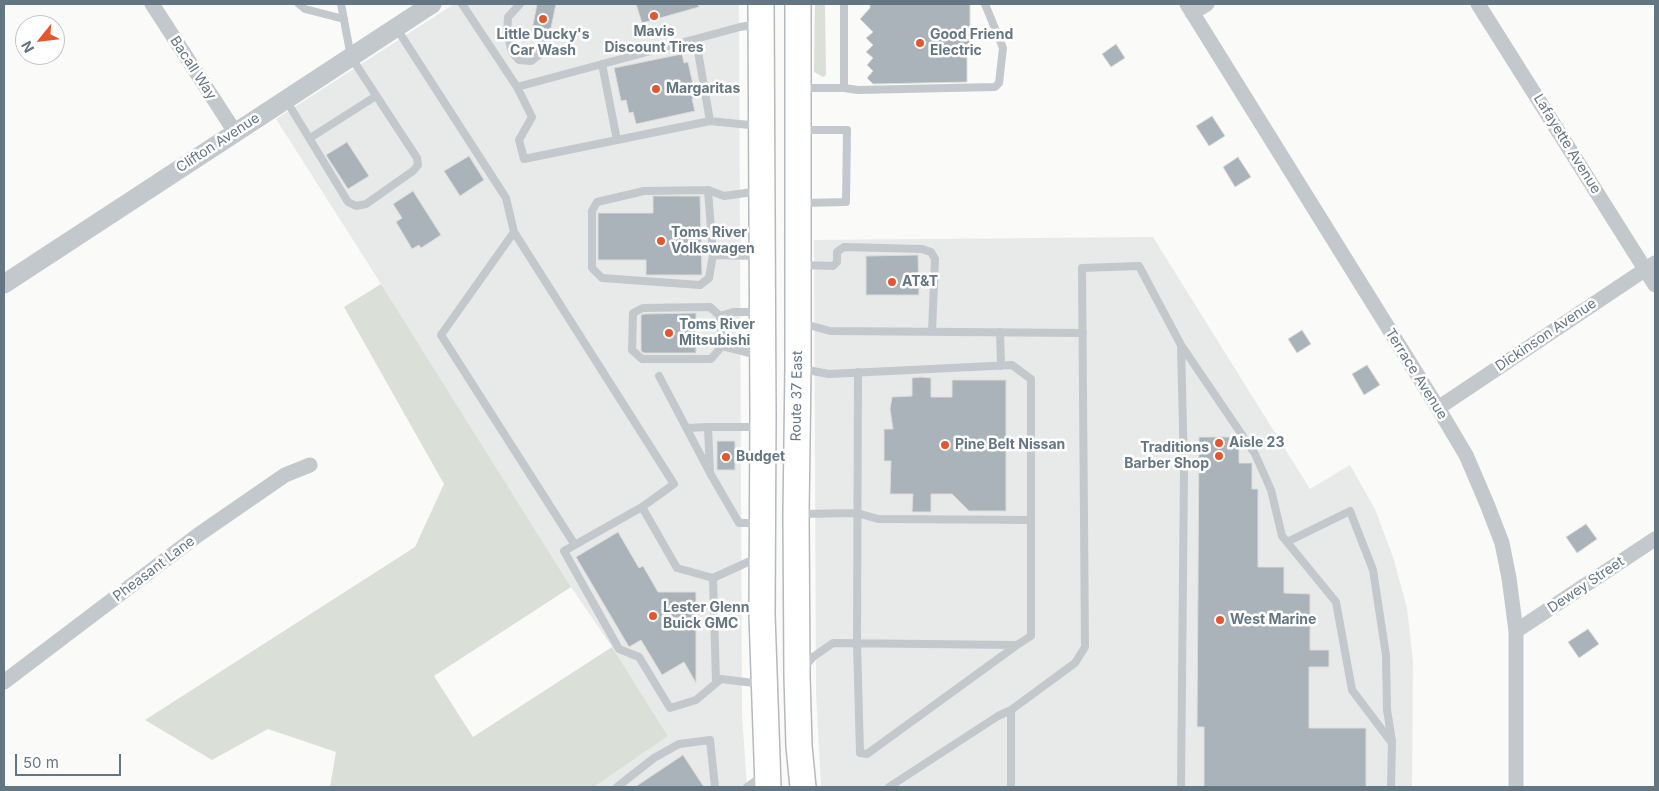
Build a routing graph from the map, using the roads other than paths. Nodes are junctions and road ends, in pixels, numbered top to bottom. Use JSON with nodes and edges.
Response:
{"nodes":[{"id":1,"x":152,"y":4,"type":"edge"},
{"id":2,"x":299,"y":4,"type":"edge"},
{"id":3,"x":341,"y":4,"type":"edge"},
{"id":4,"x":432,"y":4,"type":"edge"},
{"id":5,"x":462,"y":4,"type":"edge"},
{"id":6,"x":520,"y":4,"type":"edge"},
{"id":7,"x":798,"y":4,"type":"edge"},
{"id":8,"x":844,"y":4,"type":"edge"},
{"id":9,"x":985,"y":4,"type":"edge"},
{"id":10,"x":1207,"y":4,"type":"edge"},
{"id":11,"x":1478,"y":4,"type":"edge"},
{"id":12,"x":1190,"y":8,"type":"edge"},
{"id":13,"x":761,"y":14,"type":"edge"},
{"id":14,"x":344,"y":19,"type":"junction"},
{"id":15,"x":396,"y":27,"type":"junction"},
{"id":16,"x":696,"y":40,"type":"junction"},
{"id":17,"x":542,"y":41,"type":"dead end"},
{"id":18,"x":351,"y":56,"type":"junction"},
{"id":19,"x":602,"y":64,"type":"junction"},
{"id":20,"x":517,"y":87,"type":"junction"},
{"id":21,"x":798,"y":88,"type":"junction"},
{"id":22,"x":844,"y":88,"type":"junction"},
{"id":23,"x":376,"y":96,"type":"junction"},
{"id":24,"x":285,"y":99,"type":"junction"},
{"id":25,"x":710,"y":121,"type":"junction"},
{"id":26,"x":761,"y":126,"type":"junction"},
{"id":27,"x":798,"y":130,"type":"junction"},
{"id":28,"x":235,"y":132,"type":"junction"},
{"id":29,"x":310,"y":138,"type":"junction"},
{"id":30,"x":617,"y":140,"type":"junction"},
{"id":31,"x":708,"y":190,"type":"junction"},
{"id":32,"x":762,"y":191,"type":"junction"},
{"id":33,"x":798,"y":203,"type":"junction"},
{"id":34,"x":514,"y":232,"type":"junction"},
{"id":35,"x":713,"y":255,"type":"junction"},
{"id":36,"x":762,"y":256,"type":"junction"},
{"id":37,"x":798,"y":265,"type":"junction"},
{"id":38,"x":1650,"y":266,"type":"edge"},
{"id":39,"x":4,"y":284,"type":"edge"},
{"id":40,"x":1655,"y":285,"type":"edge"},
{"id":41,"x":762,"y":312,"type":"junction"},
{"id":42,"x":720,"y":316,"type":"junction"},
{"id":43,"x":798,"y":322,"type":"junction"},
{"id":44,"x":932,"y":332,"type":"junction"},
{"id":45,"x":1000,"y":332,"type":"junction"},
{"id":46,"x":1083,"y":333,"type":"junction"},
{"id":47,"x":1181,"y":345,"type":"junction"},
{"id":48,"x":722,"y":346,"type":"junction"},
{"id":49,"x":763,"y":356,"type":"junction"},
{"id":50,"x":1001,"y":366,"type":"junction"},
{"id":51,"x":798,"y":368,"type":"junction"},
{"id":52,"x":858,"y":372,"type":"junction"},
{"id":53,"x":659,"y":376,"type":"dead end"},
{"id":54,"x":1438,"y":408,"type":"junction"},
{"id":55,"x":708,"y":427,"type":"junction"},
{"id":56,"x":762,"y":427,"type":"junction"},
{"id":57,"x":687,"y":428,"type":"junction"},
{"id":58,"x":310,"y":465,"type":"dead end"},
{"id":59,"x":710,"y":473,"type":"junction"},
{"id":60,"x":642,"y":506,"type":"junction"},
{"id":61,"x":857,"y":513,"type":"junction"},
{"id":62,"x":796,"y":514,"type":"junction"},
{"id":63,"x":1030,"y":520,"type":"junction"},
{"id":64,"x":762,"y":523,"type":"junction"},
{"id":65,"x":1655,"y":539,"type":"edge"},
{"id":66,"x":1287,"y":542,"type":"junction"},
{"id":67,"x":575,"y":545,"type":"junction"},
{"id":68,"x":762,"y":555,"type":"junction"},
{"id":69,"x":713,"y":578,"type":"junction"},
{"id":70,"x":1516,"y":631,"type":"junction"},
{"id":71,"x":857,"y":644,"type":"junction"},
{"id":72,"x":1017,"y":645,"type":"junction"},
{"id":73,"x":797,"y":676,"type":"junction"},
{"id":74,"x":4,"y":682,"type":"edge"},
{"id":75,"x":716,"y":683,"type":"junction"},
{"id":76,"x":764,"y":685,"type":"junction"},
{"id":77,"x":1011,"y":710,"type":"junction"},
{"id":78,"x":1392,"y":743,"type":"junction"},
{"id":79,"x":768,"y":780,"type":"edge"},
{"id":80,"x":617,"y":787,"type":"edge"},
{"id":81,"x":715,"y":787,"type":"edge"},
{"id":82,"x":747,"y":787,"type":"edge"},
{"id":83,"x":803,"y":787,"type":"edge"},
{"id":84,"x":889,"y":787,"type":"edge"},
{"id":85,"x":1010,"y":787,"type":"edge"},
{"id":86,"x":1182,"y":787,"type":"edge"},
{"id":87,"x":1391,"y":787,"type":"edge"},
{"id":88,"x":1516,"y":787,"type":"edge"}],
"edges":[{"from":1,"to":28,"type":"street","name":"Bacall Way"},
{"from":2,"to":14,"type":"lane"},
{"from":3,"to":14,"type":"lane"},
{"from":4,"to":15,"type":"street","name":"Clifton Avenue"},
{"from":5,"to":20,"type":"lane"},
{"from":6,"to":17,"type":"lane"},
{"from":7,"to":21,"type":"highway","name":"Route 37 East"},
{"from":8,"to":22,"type":"lane"},
{"from":9,"to":22,"type":"lane"},
{"from":10,"to":12,"type":"street"},
{"from":11,"to":38,"type":"street","name":"Lafayette Avenue"},
{"from":12,"to":54,"type":"street","name":"Terrace Avenue"},
{"from":13,"to":16,"type":"lane"},
{"from":13,"to":26,"type":"highway"},
{"from":14,"to":18,"type":"lane"},
{"from":15,"to":18,"type":"street","name":"Clifton Avenue"},
{"from":15,"to":34,"type":"lane"},
{"from":16,"to":19,"type":"lane"},
{"from":16,"to":25,"type":"lane"},
{"from":18,"to":23,"type":"lane"},
{"from":18,"to":24,"type":"street","name":"Clifton Avenue"},
{"from":19,"to":20,"type":"lane"},
{"from":19,"to":30,"type":"lane"},
{"from":20,"to":30,"type":"lane"},
{"from":21,"to":22,"type":"lane"},
{"from":21,"to":27,"type":"highway","name":"Route 37 East"},
{"from":23,"to":29,"type":"lane"},
{"from":23,"to":29,"type":"lane"},
{"from":24,"to":28,"type":"street","name":"Clifton Avenue"},
{"from":24,"to":29,"type":"lane"},
{"from":25,"to":26,"type":"lane"},
{"from":25,"to":30,"type":"lane"},
{"from":26,"to":32,"type":"highway"},
{"from":27,"to":33,"type":"highway","name":"Route 37 East"},
{"from":27,"to":33,"type":"lane"},
{"from":28,"to":39,"type":"street","name":"Clifton Avenue"},
{"from":31,"to":32,"type":"lane"},
{"from":31,"to":35,"type":"lane"},
{"from":31,"to":35,"type":"lane"},
{"from":32,"to":36,"type":"highway"},
{"from":33,"to":37,"type":"highway","name":"Route 37 East"},
{"from":34,"to":60,"type":"lane"},
{"from":34,"to":67,"type":"lane"},
{"from":35,"to":36,"type":"lane"},
{"from":36,"to":41,"type":"highway"},
{"from":37,"to":43,"type":"highway","name":"Route 37 East"},
{"from":37,"to":44,"type":"lane"},
{"from":38,"to":40,"type":"street","name":"Lafayette Avenue"},
{"from":38,"to":54,"type":"street","name":"Dickinson Avenue"},
{"from":41,"to":42,"type":"lane"},
{"from":41,"to":49,"type":"highway"},
{"from":42,"to":48,"type":"lane"},
{"from":42,"to":48,"type":"lane"},
{"from":43,"to":44,"type":"lane"},
{"from":43,"to":51,"type":"highway","name":"Route 37 East"},
{"from":44,"to":45,"type":"lane"},
{"from":45,"to":46,"type":"lane"},
{"from":45,"to":50,"type":"lane"},
{"from":46,"to":47,"type":"lane"},
{"from":46,"to":77,"type":"lane"},
{"from":47,"to":66,"type":"lane"},
{"from":47,"to":86,"type":"lane"},
{"from":48,"to":49,"type":"lane"},
{"from":49,"to":56,"type":"highway"},
{"from":50,"to":52,"type":"lane"},
{"from":50,"to":63,"type":"lane"},
{"from":51,"to":52,"type":"lane"},
{"from":51,"to":62,"type":"highway","name":"Route 37 East"},
{"from":52,"to":61,"type":"lane"},
{"from":53,"to":57,"type":"lane"},
{"from":54,"to":70,"type":"street","name":"Terrace Avenue"},
{"from":55,"to":56,"type":"lane"},
{"from":55,"to":57,"type":"lane"},
{"from":55,"to":59,"type":"lane"},
{"from":56,"to":64,"type":"highway"},
{"from":57,"to":59,"type":"lane"},
{"from":58,"to":74,"type":"street","name":"Pheasant Lane"},
{"from":59,"to":64,"type":"lane"},
{"from":60,"to":67,"type":"lane"},
{"from":60,"to":69,"type":"lane"},
{"from":61,"to":62,"type":"lane"},
{"from":61,"to":63,"type":"lane"},
{"from":61,"to":71,"type":"lane"},
{"from":62,"to":73,"type":"highway","name":"Route 37 East"},
{"from":63,"to":72,"type":"lane"},
{"from":64,"to":68,"type":"highway"},
{"from":65,"to":70,"type":"street","name":"Dewey Street"},
{"from":66,"to":78,"type":"lane"},
{"from":66,"to":78,"type":"lane"},
{"from":67,"to":75,"type":"lane"},
{"from":68,"to":69,"type":"lane"},
{"from":68,"to":76,"type":"highway"},
{"from":69,"to":75,"type":"lane"},
{"from":70,"to":88,"type":"street","name":"Terrace Avenue"},
{"from":71,"to":72,"type":"lane"},
{"from":71,"to":72,"type":"lane"},
{"from":71,"to":73,"type":"lane"},
{"from":73,"to":83,"type":"highway","name":"Route 37 East"},
{"from":75,"to":76,"type":"lane"},
{"from":76,"to":79,"type":"highway"},
{"from":77,"to":84,"type":"lane"},
{"from":77,"to":85,"type":"lane"},
{"from":78,"to":87,"type":"lane"},
{"from":79,"to":82,"type":"lane"},
{"from":80,"to":81,"type":"lane"}]}
